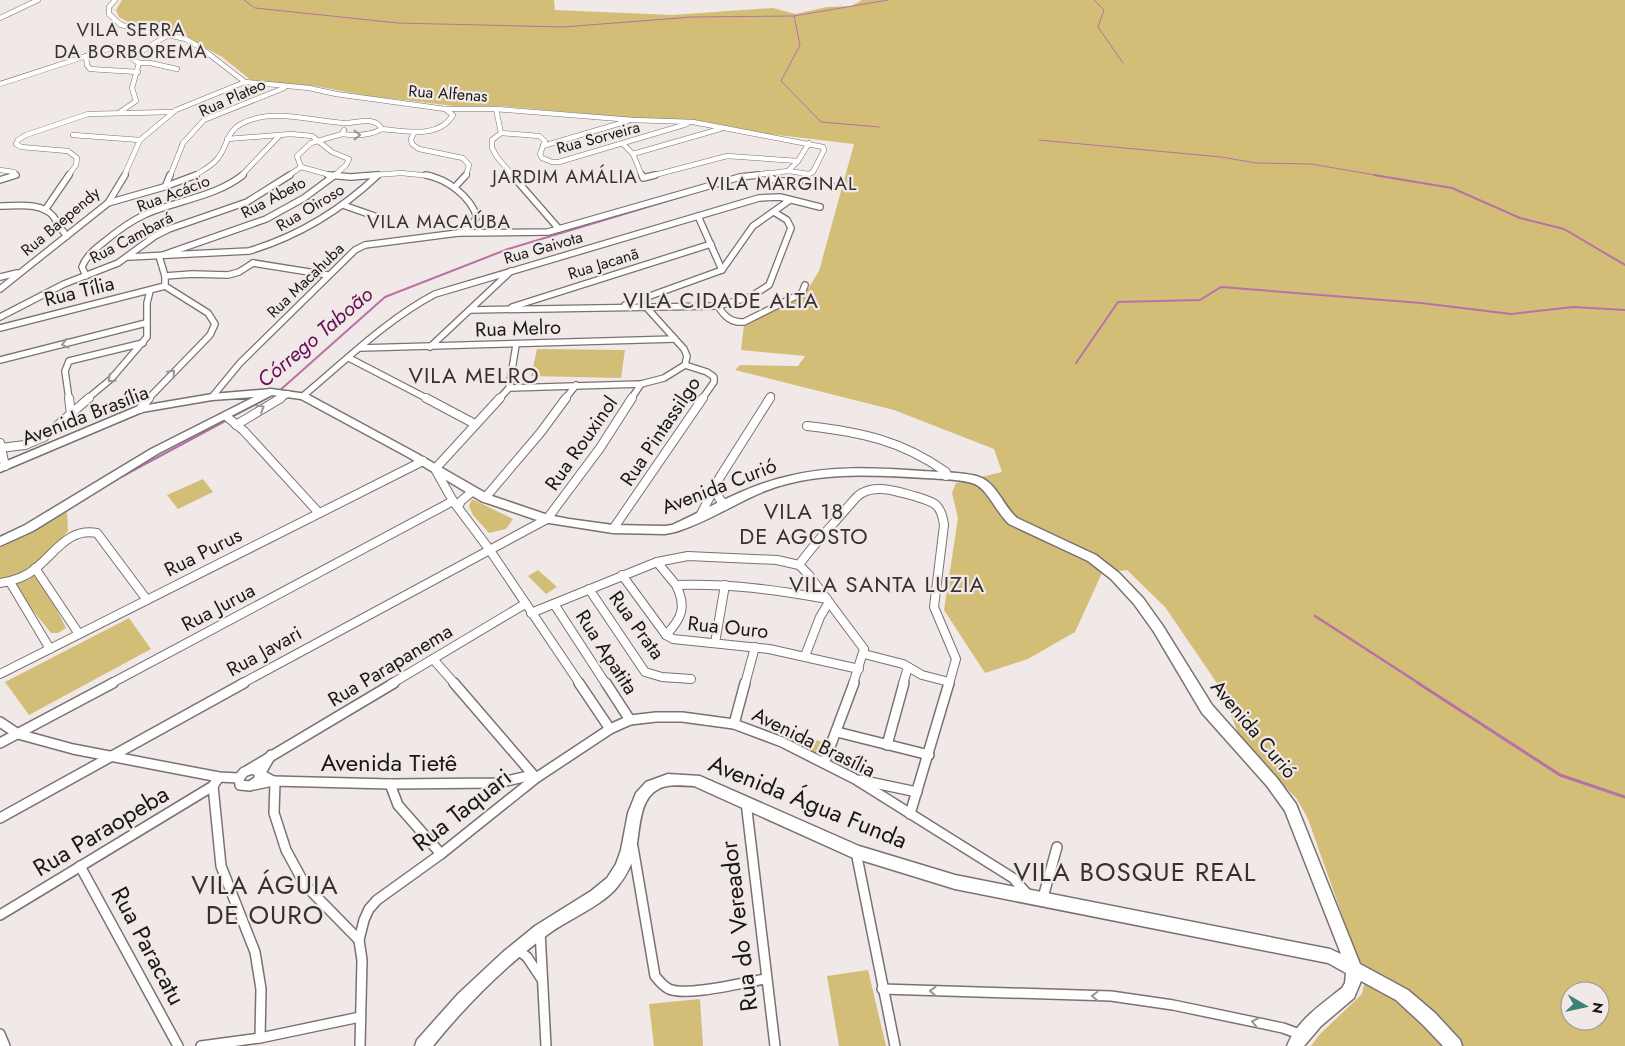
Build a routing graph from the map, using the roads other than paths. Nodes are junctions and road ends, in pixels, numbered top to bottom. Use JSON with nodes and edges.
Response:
{"nodes":[{"id":1,"x":38,"y":0,"type":"edge"},
{"id":2,"x":115,"y":0,"type":"edge"},
{"id":3,"x":0,"y":18,"type":"edge"},
{"id":4,"x":168,"y":34,"type":"junction"},
{"id":5,"x":117,"y":46,"type":"dead end"},
{"id":6,"x":86,"y":56,"type":"junction"},
{"id":7,"x":139,"y":63,"type":"junction"},
{"id":8,"x":177,"y":70,"type":"dead end"},
{"id":9,"x":138,"y":72,"type":"junction"},
{"id":10,"x":245,"y":82,"type":"junction"},
{"id":11,"x":0,"y":84,"type":"edge"},
{"id":12,"x":284,"y":88,"type":"junction"},
{"id":13,"x":446,"y":109,"type":"junction"},
{"id":14,"x":496,"y":109,"type":"junction"},
{"id":15,"x":173,"y":112,"type":"junction"},
{"id":16,"x":118,"y":113,"type":"junction"},
{"id":17,"x":633,"y":120,"type":"junction"},
{"id":18,"x":693,"y":122,"type":"junction"},
{"id":19,"x":345,"y":124,"type":"junction"},
{"id":20,"x":723,"y":128,"type":"junction"},
{"id":21,"x":382,"y":130,"type":"junction"},
{"id":22,"x":414,"y":133,"type":"junction"},
{"id":23,"x":501,"y":133,"type":"junction"},
{"id":24,"x":280,"y":134,"type":"junction"},
{"id":25,"x":342,"y":134,"type":"junction"},
{"id":26,"x":74,"y":135,"type":"dead end"},
{"id":27,"x":227,"y":139,"type":"junction"},
{"id":28,"x":318,"y":139,"type":"junction"},
{"id":29,"x":140,"y":140,"type":"junction"},
{"id":30,"x":809,"y":143,"type":"junction"},
{"id":31,"x":623,"y":144,"type":"junction"},
{"id":32,"x":543,"y":146,"type":"junction"},
{"id":33,"x":633,"y":154,"type":"junction"},
{"id":34,"x":798,"y":161,"type":"junction"},
{"id":35,"x":301,"y":167,"type":"junction"},
{"id":36,"x":0,"y":170,"type":"edge"},
{"id":37,"x":788,"y":171,"type":"junction"},
{"id":38,"x":813,"y":172,"type":"joint"},
{"id":39,"x":766,"y":174,"type":"junction"},
{"id":40,"x":378,"y":175,"type":"junction"},
{"id":41,"x":334,"y":176,"type":"junction"},
{"id":42,"x":0,"y":180,"type":"edge"},
{"id":43,"x":799,"y":183,"type":"dead end"},
{"id":44,"x":166,"y":185,"type":"junction"},
{"id":45,"x":455,"y":187,"type":"junction"},
{"id":46,"x":790,"y":200,"type":"junction"},
{"id":47,"x":108,"y":203,"type":"junction"},
{"id":48,"x":343,"y":205,"type":"junction"},
{"id":49,"x":0,"y":206,"type":"edge"},
{"id":50,"x":820,"y":207,"type":"dead end"},
{"id":51,"x":45,"y":210,"type":"junction"},
{"id":52,"x":774,"y":212,"type":"junction"},
{"id":53,"x":698,"y":216,"type":"junction"},
{"id":54,"x":383,"y":219,"type":"dead end"},
{"id":55,"x":559,"y":229,"type":"junction"},
{"id":56,"x":458,"y":232,"type":"junction"},
{"id":57,"x":67,"y":236,"type":"junction"},
{"id":58,"x":711,"y":244,"type":"junction"},
{"id":59,"x":249,"y":251,"type":"junction"},
{"id":60,"x":161,"y":256,"type":"junction"},
{"id":61,"x":129,"y":257,"type":"junction"},
{"id":62,"x":253,"y":263,"type":"junction"},
{"id":63,"x":722,"y":270,"type":"junction"},
{"id":64,"x":512,"y":271,"type":"junction"},
{"id":65,"x":19,"y":273,"type":"junction"},
{"id":66,"x":328,"y":275,"type":"junction"},
{"id":67,"x":86,"y":276,"type":"junction"},
{"id":68,"x":165,"y":276,"type":"junction"},
{"id":69,"x":0,"y":277,"type":"edge"},
{"id":70,"x":805,"y":285,"type":"dead end"},
{"id":71,"x":165,"y":286,"type":"junction"},
{"id":72,"x":0,"y":289,"type":"edge"},
{"id":73,"x":150,"y":290,"type":"junction"},
{"id":74,"x":718,"y":306,"type":"junction"},
{"id":75,"x":620,"y":307,"type":"junction"},
{"id":76,"x":647,"y":308,"type":"junction"},
{"id":77,"x":505,"y":309,"type":"junction"},
{"id":78,"x":471,"y":310,"type":"junction"},
{"id":79,"x":0,"y":317,"type":"edge"},
{"id":80,"x":146,"y":323,"type":"junction"},
{"id":81,"x":0,"y":328,"type":"edge"},
{"id":82,"x":675,"y":339,"type":"junction"},
{"id":83,"x":143,"y":342,"type":"junction"},
{"id":84,"x":516,"y":345,"type":"junction"},
{"id":85,"x":430,"y":347,"type":"junction"},
{"id":86,"x":361,"y":348,"type":"junction"},
{"id":87,"x":349,"y":358,"type":"junction"},
{"id":88,"x":0,"y":360,"type":"edge"},
{"id":89,"x":685,"y":365,"type":"junction"},
{"id":90,"x":641,"y":384,"type":"junction"},
{"id":91,"x":576,"y":385,"type":"junction"},
{"id":92,"x":509,"y":388,"type":"junction"},
{"id":93,"x":271,"y":392,"type":"junction"},
{"id":94,"x":288,"y":394,"type":"junction"},
{"id":95,"x":212,"y":396,"type":"junction"},
{"id":96,"x":303,"y":396,"type":"junction"},
{"id":97,"x":770,"y":396,"type":"dead end"},
{"id":98,"x":140,"y":409,"type":"junction"},
{"id":99,"x":71,"y":414,"type":"junction"},
{"id":100,"x":226,"y":416,"type":"junction"},
{"id":101,"x":236,"y":424,"type":"junction"},
{"id":102,"x":475,"y":424,"type":"junction"},
{"id":103,"x":807,"y":426,"type":"dead end"},
{"id":104,"x":0,"y":443,"type":"edge"},
{"id":105,"x":0,"y":448,"type":"edge"},
{"id":106,"x":422,"y":461,"type":"junction"},
{"id":107,"x":2,"y":467,"type":"edge"},
{"id":108,"x":435,"y":468,"type":"junction"},
{"id":109,"x":946,"y":474,"type":"junction"},
{"id":110,"x":716,"y":486,"type":"junction"},
{"id":111,"x":473,"y":491,"type":"junction"},
{"id":112,"x":485,"y":498,"type":"junction"},
{"id":113,"x":456,"y":504,"type":"junction"},
{"id":114,"x":725,"y":506,"type":"junction"},
{"id":115,"x":319,"y":513,"type":"junction"},
{"id":116,"x":699,"y":518,"type":"junction"},
{"id":117,"x":547,"y":519,"type":"junction"},
{"id":118,"x":613,"y":529,"type":"junction"},
{"id":119,"x":0,"y":542,"type":"edge"},
{"id":120,"x":489,"y":549,"type":"junction"},
{"id":121,"x":657,"y":562,"type":"junction"},
{"id":122,"x":799,"y":565,"type":"junction"},
{"id":123,"x":36,"y":568,"type":"junction"},
{"id":124,"x":622,"y":575,"type":"junction"},
{"id":125,"x":10,"y":582,"type":"junction"},
{"id":126,"x":0,"y":583,"type":"edge"},
{"id":127,"x":676,"y":585,"type":"junction"},
{"id":128,"x":725,"y":585,"type":"junction"},
{"id":129,"x":589,"y":588,"type":"junction"},
{"id":130,"x":147,"y":600,"type":"junction"},
{"id":131,"x":828,"y":600,"type":"junction"},
{"id":132,"x":525,"y":604,"type":"junction"},
{"id":133,"x":554,"y":604,"type":"junction"},
{"id":134,"x":531,"y":613,"type":"junction"},
{"id":135,"x":79,"y":634,"type":"junction"},
{"id":136,"x":666,"y":636,"type":"junction"},
{"id":137,"x":715,"y":644,"type":"junction"},
{"id":138,"x":754,"y":647,"type":"junction"},
{"id":139,"x":50,"y":649,"type":"junction"},
{"id":140,"x":864,"y":654,"type":"junction"},
{"id":141,"x":805,"y":656,"type":"junction"},
{"id":142,"x":433,"y":660,"type":"junction"},
{"id":143,"x":908,"y":667,"type":"junction"},
{"id":144,"x":859,"y":669,"type":"junction"},
{"id":145,"x":0,"y":674,"type":"edge"},
{"id":146,"x":691,"y":679,"type":"dead end"},
{"id":147,"x":949,"y":682,"type":"junction"},
{"id":148,"x":630,"y":720,"type":"junction"},
{"id":149,"x":0,"y":722,"type":"edge"},
{"id":150,"x":734,"y":724,"type":"junction"},
{"id":151,"x":610,"y":729,"type":"junction"},
{"id":152,"x":837,"y":732,"type":"junction"},
{"id":153,"x":18,"y":734,"type":"junction"},
{"id":154,"x":0,"y":743,"type":"edge"},
{"id":155,"x":887,"y":745,"type":"junction"},
{"id":156,"x":271,"y":755,"type":"junction"},
{"id":157,"x":928,"y":755,"type":"junction"},
{"id":158,"x":109,"y":757,"type":"junction"},
{"id":159,"x":824,"y":763,"type":"junction"},
{"id":160,"x":248,"y":770,"type":"junction"},
{"id":161,"x":260,"y":774,"type":"junction"},
{"id":162,"x":534,"y":777,"type":"junction"},
{"id":163,"x":239,"y":778,"type":"junction"},
{"id":164,"x":855,"y":779,"type":"junction"},
{"id":165,"x":274,"y":781,"type":"junction"},
{"id":166,"x":216,"y":782,"type":"junction"},
{"id":167,"x":390,"y":784,"type":"junction"},
{"id":168,"x":254,"y":785,"type":"junction"},
{"id":169,"x":917,"y":792,"type":"junction"},
{"id":170,"x":746,"y":802,"type":"junction"},
{"id":171,"x":910,"y":814,"type":"junction"},
{"id":172,"x":0,"y":818,"type":"edge"},
{"id":173,"x":631,"y":837,"type":"junction"},
{"id":174,"x":1057,"y":847,"type":"dead end"},
{"id":175,"x":856,"y":852,"type":"junction"},
{"id":176,"x":441,"y":854,"type":"junction"},
{"id":177,"x":80,"y":866,"type":"junction"},
{"id":178,"x":1036,"y":899,"type":"junction"},
{"id":179,"x":0,"y":915,"type":"edge"},
{"id":180,"x":540,"y":931,"type":"junction"},
{"id":181,"x":359,"y":940,"type":"junction"},
{"id":182,"x":518,"y":950,"type":"junction"},
{"id":183,"x":1354,"y":968,"type":"junction"},
{"id":184,"x":766,"y":978,"type":"junction"},
{"id":185,"x":542,"y":980,"type":"junction"},
{"id":186,"x":882,"y":989,"type":"junction"},
{"id":187,"x":360,"y":1017,"type":"junction"},
{"id":188,"x":0,"y":1034,"type":"edge"},
{"id":189,"x":260,"y":1038,"type":"junction"},
{"id":190,"x":1299,"y":1040,"type":"edge"},
{"id":191,"x":5,"y":1046,"type":"edge"},
{"id":192,"x":178,"y":1046,"type":"edge"},
{"id":193,"x":201,"y":1046,"type":"edge"},
{"id":194,"x":360,"y":1046,"type":"edge"},
{"id":195,"x":423,"y":1046,"type":"edge"},
{"id":196,"x":546,"y":1046,"type":"edge"},
{"id":197,"x":775,"y":1046,"type":"edge"},
{"id":198,"x":895,"y":1046,"type":"edge"},
{"id":199,"x":1454,"y":1046,"type":"edge"}],
"edges":[{"from":1,"to":3,"type":"street"},
{"from":2,"to":4,"type":"street","name":"Rua Alfenas"},
{"from":4,"to":7,"type":"street"},
{"from":4,"to":10,"type":"street","name":"Rua Alfenas"},
{"from":5,"to":6,"type":"street"},
{"from":6,"to":9,"type":"street"},
{"from":6,"to":11,"type":"street"},
{"from":7,"to":8,"type":"street"},
{"from":7,"to":9,"type":"street"},
{"from":9,"to":16,"type":"street"},
{"from":10,"to":12,"type":"street","name":"Rua Alfenas"},
{"from":10,"to":15,"type":"street","name":"Rua Baependy"},
{"from":12,"to":13,"type":"street","name":"Rua Alfenas"},
{"from":12,"to":44,"type":"street","name":"Rua Plateo"},
{"from":13,"to":14,"type":"street","name":"Rua Alfenas"},
{"from":13,"to":22,"type":"street"},
{"from":14,"to":17,"type":"street","name":"Rua Alfenas"},
{"from":14,"to":23,"type":"street"},
{"from":15,"to":16,"type":"street"},
{"from":15,"to":29,"type":"street","name":"Rua Baependy"},
{"from":16,"to":51,"type":"street"},
{"from":17,"to":18,"type":"street","name":"Rua Alfenas"},
{"from":17,"to":32,"type":"street"},
{"from":18,"to":20,"type":"street","name":"Rua Alfenas"},
{"from":18,"to":31,"type":"street","name":"Rua Sorveira"},
{"from":19,"to":21,"type":"street"},
{"from":19,"to":25,"type":"street"},
{"from":19,"to":27,"type":"street"},
{"from":20,"to":30,"type":"street","name":"Rua Alfenas"},
{"from":20,"to":33,"type":"street"},
{"from":21,"to":22,"type":"street"},
{"from":25,"to":21,"type":"street","one_way":true},
{"from":22,"to":45,"type":"street"},
{"from":23,"to":32,"type":"street","name":"Rua Sorveira"},
{"from":23,"to":55,"type":"street"},
{"from":24,"to":27,"type":"street"},
{"from":24,"to":28,"type":"street"},
{"from":24,"to":67,"type":"street","name":"Rua Acácio"},
{"from":25,"to":28,"type":"street"},
{"from":26,"to":29,"type":"street"},
{"from":27,"to":44,"type":"street"},
{"from":28,"to":35,"type":"street"},
{"from":28,"to":41,"type":"street","name":"Rua Abeto"},
{"from":29,"to":47,"type":"street","name":"Rua Baependy"},
{"from":30,"to":34,"type":"street"},
{"from":30,"to":38,"type":"street","name":"Rua Alfenas"},
{"from":31,"to":32,"type":"street","name":"Rua Sorveira"},
{"from":31,"to":33,"type":"street"},
{"from":33,"to":34,"type":"street"},
{"from":34,"to":37,"type":"street"},
{"from":35,"to":41,"type":"street"},
{"from":35,"to":61,"type":"street","name":"Rua Cambará"},
{"from":36,"to":42,"type":"street"},
{"from":37,"to":38,"type":"street","name":"Rua Macahuba"},
{"from":37,"to":39,"type":"street","name":"Rua Macahuba"},
{"from":39,"to":43,"type":"street"},
{"from":39,"to":55,"type":"street","name":"Rua Macahuba"},
{"from":40,"to":41,"type":"street"},
{"from":40,"to":45,"type":"street"},
{"from":40,"to":48,"type":"street","name":"Rua Oiroso"},
{"from":41,"to":60,"type":"street","name":"Rua Abeto"},
{"from":44,"to":47,"type":"street"},
{"from":45,"to":56,"type":"street"},
{"from":46,"to":50,"type":"street","name":"Rua Gaivota"},
{"from":46,"to":52,"type":"street"},
{"from":46,"to":53,"type":"street","name":"Rua Gaivota"},
{"from":47,"to":57,"type":"street","name":"Rua Baependy"},
{"from":48,"to":54,"type":"street"},
{"from":48,"to":59,"type":"street","name":"Rua Oiroso"},
{"from":49,"to":51,"type":"street"},
{"from":51,"to":57,"type":"street"},
{"from":52,"to":63,"type":"street"},
{"from":52,"to":74,"type":"street"},
{"from":53,"to":58,"type":"street"},
{"from":53,"to":64,"type":"street","name":"Rua Gaivota"},
{"from":55,"to":56,"type":"street","name":"Rua Macahuba"},
{"from":56,"to":66,"type":"street","name":"Rua Macahuba"},
{"from":57,"to":65,"type":"street","name":"Rua Baependy"},
{"from":58,"to":63,"type":"street"},
{"from":58,"to":77,"type":"street","name":"Rua Jacanã"},
{"from":59,"to":60,"type":"street","name":"Rua Oiroso"},
{"from":59,"to":62,"type":"street"},
{"from":60,"to":61,"type":"street","name":"Rua Oiroso"},
{"from":60,"to":68,"type":"street"},
{"from":61,"to":67,"type":"street","name":"Rua Cambará"},
{"from":62,"to":66,"type":"street"},
{"from":62,"to":68,"type":"street"},
{"from":63,"to":75,"type":"street"},
{"from":64,"to":78,"type":"street"},
{"from":64,"to":86,"type":"street","name":"Rua Gaivota"},
{"from":65,"to":69,"type":"street"},
{"from":65,"to":72,"type":"street","name":"Rua Baependy"},
{"from":66,"to":95,"type":"street","name":"Rua Macahuba"},
{"from":67,"to":79,"type":"street","name":"Rua Cambará"},
{"from":68,"to":71,"type":"street"},
{"from":70,"to":74,"type":"street"},
{"from":71,"to":73,"type":"street","name":"Rua Tília"},
{"from":98,"to":71,"type":"street","one_way":true},
{"from":73,"to":80,"type":"street"},
{"from":73,"to":81,"type":"street","name":"Rua Tília"},
{"from":74,"to":76,"type":"street"},
{"from":75,"to":76,"type":"street"},
{"from":75,"to":77,"type":"street"},
{"from":76,"to":82,"type":"street"},
{"from":77,"to":78,"type":"street"},
{"from":78,"to":85,"type":"street"},
{"from":80,"to":83,"type":"street"},
{"from":80,"to":88,"type":"street","one_way":true},
{"from":82,"to":84,"type":"street","name":"Rua Melro"},
{"from":82,"to":89,"type":"street"},
{"from":83,"to":99,"type":"street","one_way":true},
{"from":83,"to":99,"type":"street"},
{"from":84,"to":85,"type":"street","name":"Rua Melro"},
{"from":84,"to":92,"type":"street"},
{"from":85,"to":86,"type":"street","name":"Rua Melro"},
{"from":86,"to":87,"type":"street","name":"Rua Gaivota"},
{"from":87,"to":96,"type":"street","name":"Rua Gaivota"},
{"from":87,"to":102,"type":"street"},
{"from":89,"to":90,"type":"street"},
{"from":89,"to":118,"type":"street","name":"Rua Pintassilgo"},
{"from":90,"to":91,"type":"street"},
{"from":90,"to":117,"type":"street","name":"Rua Rouxinol"},
{"from":91,"to":92,"type":"street"},
{"from":91,"to":112,"type":"street"},
{"from":92,"to":102,"type":"street"},
{"from":93,"to":94,"type":"street","name":"Avenida Brasília"},
{"from":93,"to":95,"type":"street","name":"Avenida Brasília"},
{"from":93,"to":100,"type":"street"},
{"from":94,"to":96,"type":"street","name":"Avenida Brasília"},
{"from":101,"to":94,"type":"street","one_way":true},
{"from":95,"to":98,"type":"street","name":"Avenida Brasília"},
{"from":96,"to":106,"type":"street","name":"Avenida Brasília"},
{"from":97,"to":110,"type":"street"},
{"from":98,"to":107,"type":"street","name":"Avenida Brasília"},
{"from":99,"to":105,"type":"street"},
{"from":100,"to":101,"type":"street"},
{"from":100,"to":119,"type":"street"},
{"from":101,"to":115,"type":"street"},
{"from":102,"to":108,"type":"street"},
{"from":103,"to":109,"type":"street"},
{"from":104,"to":105,"type":"street"},
{"from":105,"to":107,"type":"street"},
{"from":106,"to":108,"type":"street","name":"Avenida Brasília"},
{"from":106,"to":115,"type":"street","name":"Rua Purus"},
{"from":108,"to":111,"type":"street","name":"Avenida Brasília"},
{"from":108,"to":113,"type":"street"},
{"from":109,"to":114,"type":"street","name":"Avenida Curió"},
{"from":109,"to":183,"type":"street","name":"Avenida Curió"},
{"from":110,"to":114,"type":"street"},
{"from":110,"to":116,"type":"street"},
{"from":111,"to":112,"type":"street","name":"Avenida Curió"},
{"from":111,"to":113,"type":"street"},
{"from":112,"to":117,"type":"street","name":"Avenida Curió"},
{"from":113,"to":120,"type":"street"},
{"from":113,"to":153,"type":"street","name":"Rua Jurua"},
{"from":114,"to":116,"type":"street","name":"Avenida Curió"},
{"from":115,"to":130,"type":"street","name":"Rua Purus"},
{"from":116,"to":118,"type":"street","name":"Avenida Curió"},
{"from":117,"to":118,"type":"street","name":"Avenida Curió"},
{"from":117,"to":120,"type":"street","name":"Rua Javari"},
{"from":120,"to":132,"type":"street"},
{"from":120,"to":158,"type":"street","name":"Rua Javari"},
{"from":121,"to":122,"type":"street"},
{"from":121,"to":124,"type":"street"},
{"from":121,"to":127,"type":"street"},
{"from":122,"to":131,"type":"street"},
{"from":122,"to":147,"type":"street"},
{"from":123,"to":125,"type":"street"},
{"from":123,"to":130,"type":"street"},
{"from":123,"to":135,"type":"street"},
{"from":124,"to":129,"type":"street"},
{"from":124,"to":136,"type":"street","name":"Rua Ouro"},
{"from":125,"to":126,"type":"street"},
{"from":125,"to":139,"type":"street"},
{"from":127,"to":128,"type":"street"},
{"from":127,"to":136,"type":"street"},
{"from":128,"to":131,"type":"street"},
{"from":128,"to":137,"type":"street"},
{"from":129,"to":133,"type":"street"},
{"from":129,"to":146,"type":"street","name":"Rua Prata"},
{"from":130,"to":135,"type":"street","name":"Rua Purus"},
{"from":131,"to":140,"type":"street"},
{"from":131,"to":141,"type":"street"},
{"from":132,"to":134,"type":"street"},
{"from":132,"to":142,"type":"street","name":"Rua Parapanema"},
{"from":133,"to":134,"type":"street"},
{"from":133,"to":148,"type":"street","name":"Rua Apatita"},
{"from":134,"to":151,"type":"street"},
{"from":135,"to":139,"type":"street","name":"Rua Purus"},
{"from":136,"to":137,"type":"street","name":"Rua Ouro"},
{"from":137,"to":138,"type":"street","name":"Rua Ouro"},
{"from":138,"to":141,"type":"street","name":"Rua Ouro"},
{"from":138,"to":150,"type":"street"},
{"from":139,"to":145,"type":"street","name":"Rua Purus"},
{"from":140,"to":143,"type":"street"},
{"from":140,"to":144,"type":"street"},
{"from":141,"to":144,"type":"street","name":"Rua Ouro"},
{"from":142,"to":156,"type":"street","name":"Rua Parapanema"},
{"from":142,"to":162,"type":"street"},
{"from":143,"to":147,"type":"street"},
{"from":143,"to":155,"type":"street"},
{"from":144,"to":152,"type":"street"},
{"from":147,"to":157,"type":"street"},
{"from":148,"to":150,"type":"street","name":"Avenida Brasília"},
{"from":148,"to":151,"type":"street","name":"Avenida Brasília"},
{"from":149,"to":153,"type":"street"},
{"from":150,"to":159,"type":"street","name":"Avenida Brasília"},
{"from":151,"to":162,"type":"street","name":"Rua Taquari"},
{"from":152,"to":155,"type":"street"},
{"from":152,"to":159,"type":"street"},
{"from":153,"to":154,"type":"street","name":"Rua Jurua"},
{"from":153,"to":158,"type":"street"},
{"from":155,"to":157,"type":"street"},
{"from":156,"to":160,"type":"street","name":"Rua Parapanema"},
{"from":156,"to":161,"type":"street","name":"Rua Parapanema"},
{"from":157,"to":169,"type":"street"},
{"from":158,"to":166,"type":"street"},
{"from":158,"to":172,"type":"street","name":"Rua Javari"},
{"from":159,"to":164,"type":"street","name":"Avenida Brasília"},
{"from":160,"to":161,"type":"street"},
{"from":160,"to":163,"type":"street"},
{"from":161,"to":165,"type":"street","name":"Avenida Tietê"},
{"from":161,"to":168,"type":"street"},
{"from":162,"to":167,"type":"street","name":"Avenida Tietê"},
{"from":162,"to":176,"type":"street","name":"Rua Taquari"},
{"from":163,"to":166,"type":"street"},
{"from":163,"to":168,"type":"street"},
{"from":164,"to":169,"type":"street"},
{"from":164,"to":171,"type":"street","name":"Avenida Brasília"},
{"from":165,"to":167,"type":"street","name":"Avenida Tietê"},
{"from":165,"to":168,"type":"street","name":"Avenida Tietê"},
{"from":165,"to":181,"type":"street"},
{"from":166,"to":177,"type":"street","name":"Rua Paraopeba"},
{"from":166,"to":189,"type":"street"},
{"from":167,"to":176,"type":"street"},
{"from":169,"to":171,"type":"street"},
{"from":170,"to":173,"type":"street","name":"Avenida Água Funda"},
{"from":170,"to":175,"type":"street","name":"Avenida Água Funda"},
{"from":170,"to":184,"type":"street","name":"Rua do Vereador"},
{"from":171,"to":178,"type":"street","name":"Avenida Brasília"},
{"from":173,"to":180,"type":"street","name":"Avenida Água Funda"},
{"from":173,"to":184,"type":"street"},
{"from":174,"to":178,"type":"street"},
{"from":175,"to":178,"type":"street","name":"Avenida Água Funda"},
{"from":175,"to":186,"type":"street"},
{"from":176,"to":181,"type":"street","name":"Rua Taquari"},
{"from":177,"to":179,"type":"street","name":"Rua Paraopeba"},
{"from":177,"to":192,"type":"street","name":"Rua Paracatu"},
{"from":178,"to":183,"type":"street","name":"Avenida Água Funda"},
{"from":180,"to":182,"type":"street","name":"Avenida Água Funda"},
{"from":180,"to":185,"type":"street"},
{"from":181,"to":187,"type":"street"},
{"from":182,"to":185,"type":"street"},
{"from":182,"to":195,"type":"street","name":"Avenida Água Funda"},
{"from":183,"to":190,"type":"street"},
{"from":183,"to":199,"type":"street","name":"Avenida Água Funda"},
{"from":184,"to":197,"type":"street","name":"Rua do Vereador"},
{"from":185,"to":196,"type":"street"},
{"from":190,"to":186,"type":"street","one_way":true},
{"from":186,"to":198,"type":"street"},
{"from":187,"to":189,"type":"street"},
{"from":187,"to":194,"type":"street"},
{"from":188,"to":191,"type":"street"},
{"from":189,"to":193,"type":"street"}]}
